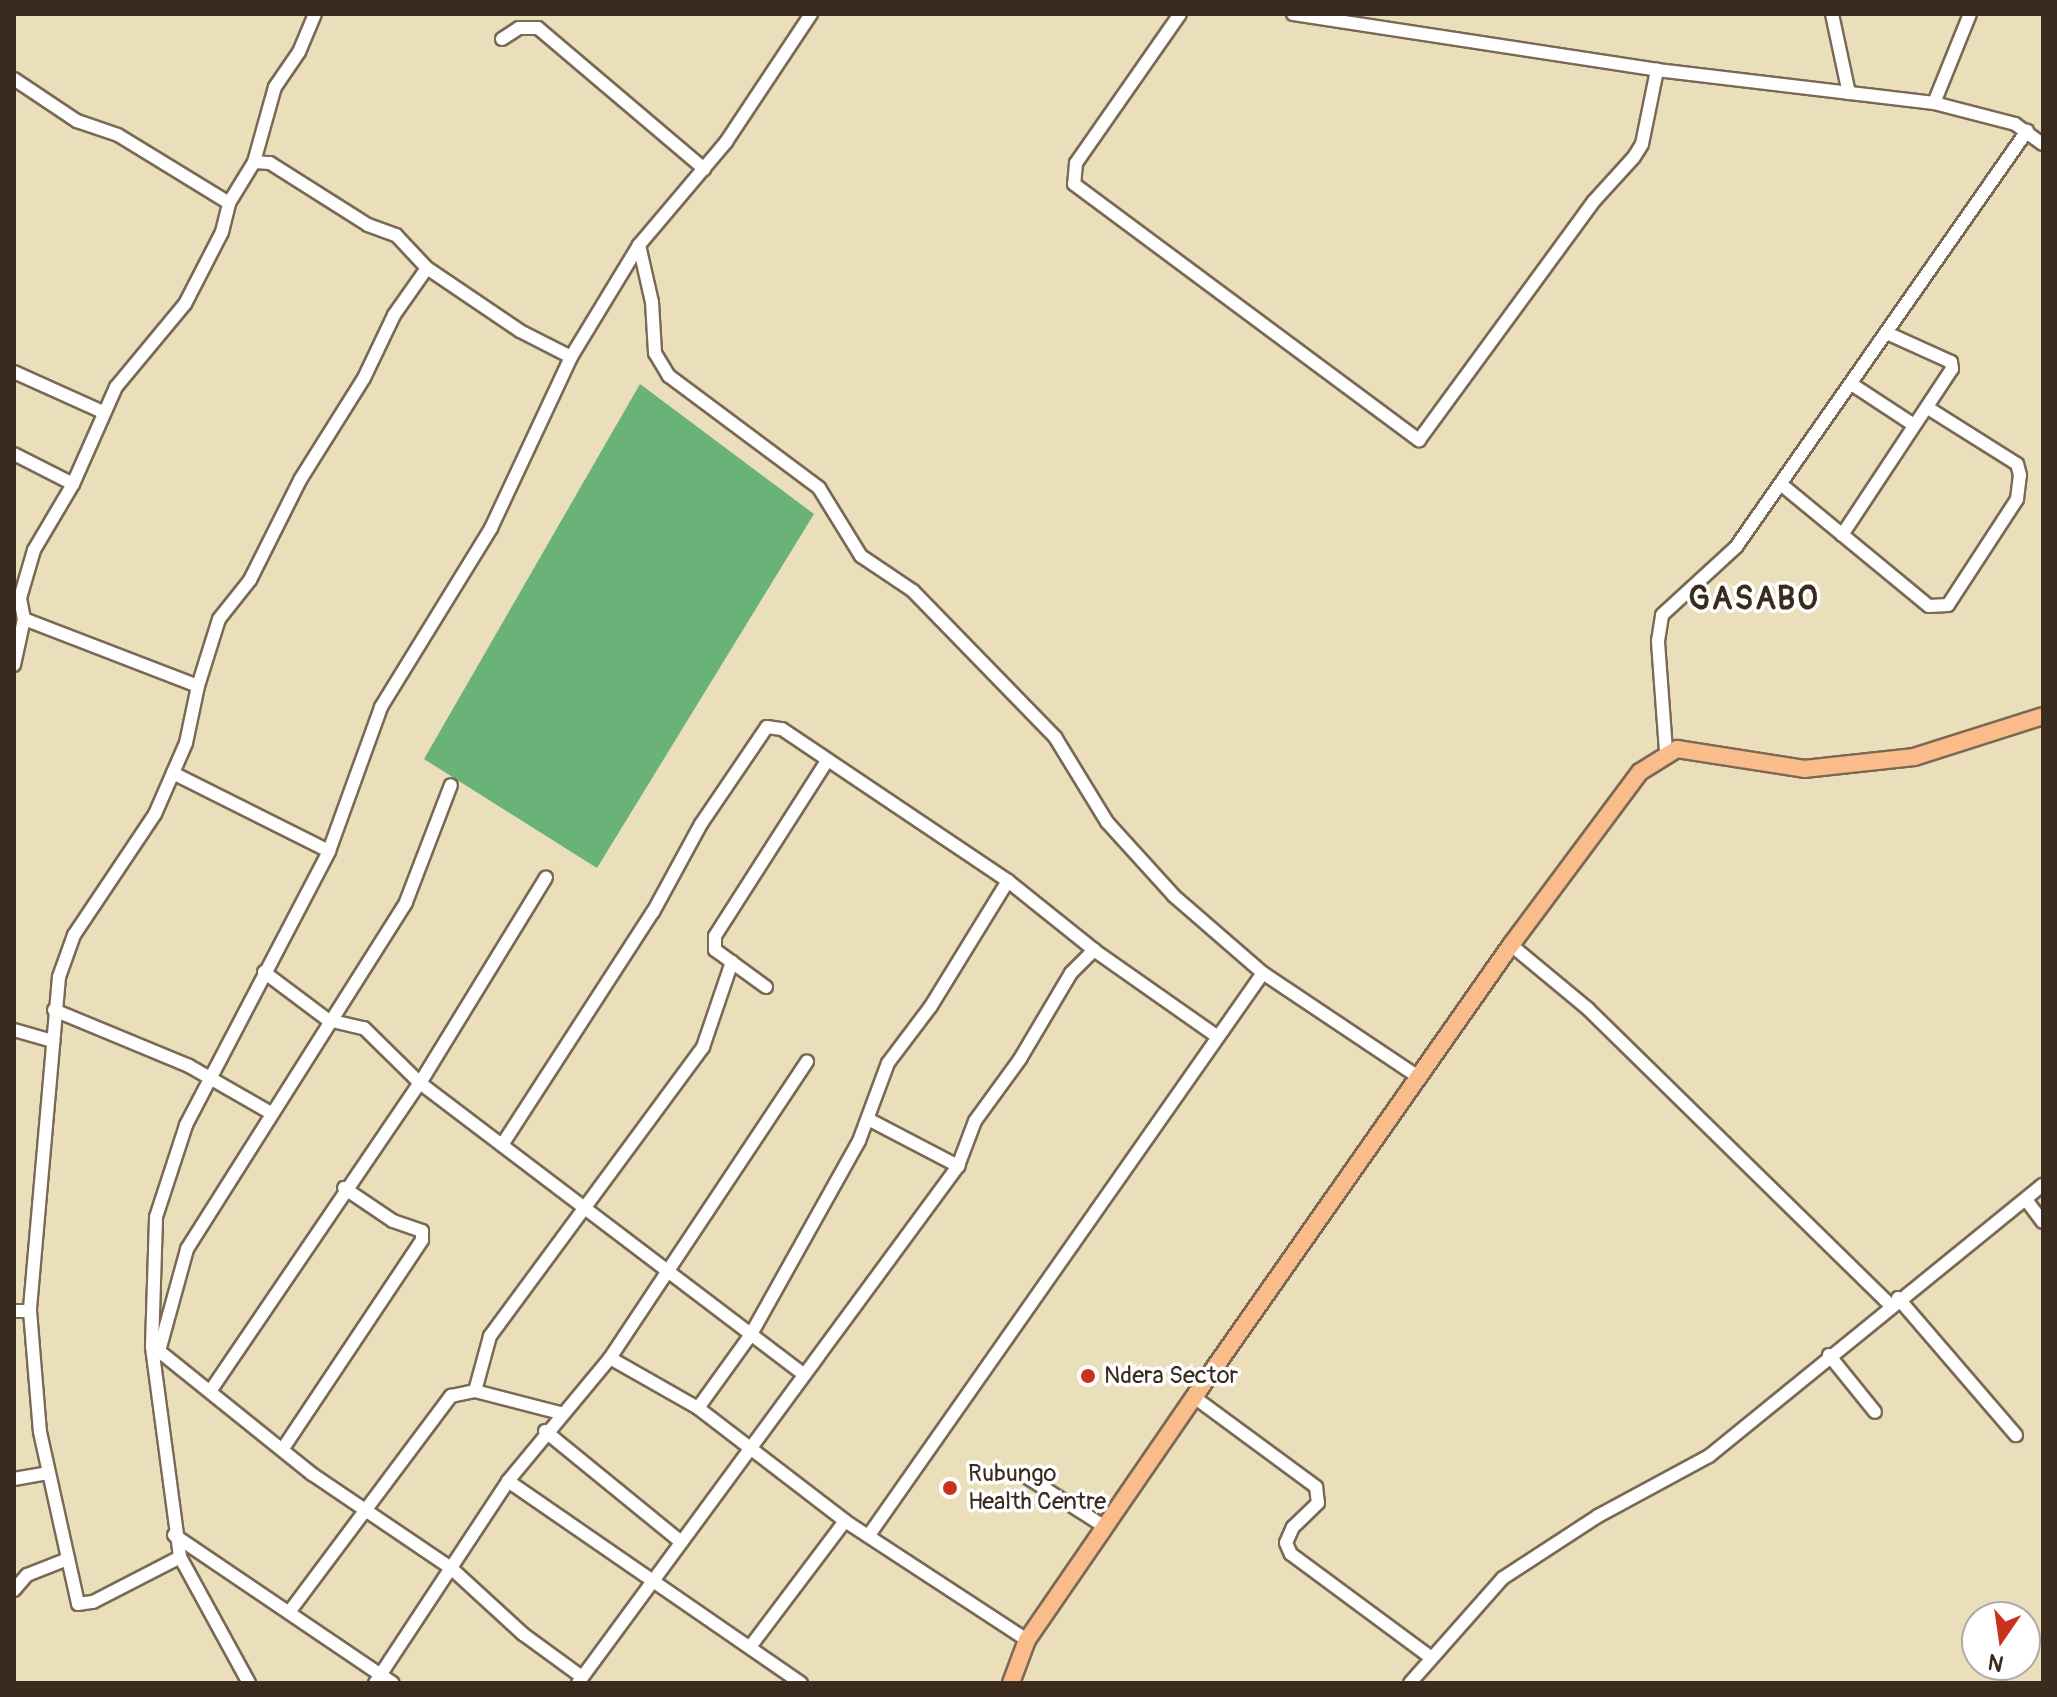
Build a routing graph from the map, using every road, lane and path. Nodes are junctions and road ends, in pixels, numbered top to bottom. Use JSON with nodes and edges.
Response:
{"nodes":[{"id":1,"x":315,"y":14,"type":"edge"},
{"id":2,"x":811,"y":14,"type":"edge"},
{"id":3,"x":1180,"y":14,"type":"edge"},
{"id":4,"x":1293,"y":14,"type":"edge"},
{"id":5,"x":1832,"y":14,"type":"edge"},
{"id":6,"x":1970,"y":14,"type":"edge"},
{"id":7,"x":502,"y":39,"type":"dead end"},
{"id":8,"x":1657,"y":70,"type":"junction"},
{"id":9,"x":14,"y":79,"type":"edge"},
{"id":10,"x":1849,"y":93,"type":"junction"},
{"id":11,"x":1934,"y":103,"type":"junction"},
{"id":12,"x":2027,"y":131,"type":"junction"},
{"id":13,"x":2043,"y":144,"type":"edge"},
{"id":14,"x":254,"y":162,"type":"junction"},
{"id":15,"x":704,"y":169,"type":"junction"},
{"id":16,"x":229,"y":203,"type":"junction"},
{"id":17,"x":639,"y":245,"type":"junction"},
{"id":18,"x":427,"y":268,"type":"junction"},
{"id":19,"x":1889,"y":334,"type":"junction"},
{"id":20,"x":571,"y":357,"type":"junction"},
{"id":21,"x":14,"y":372,"type":"edge"},
{"id":22,"x":1853,"y":385,"type":"junction"},
{"id":23,"x":1928,"y":408,"type":"junction"},
{"id":24,"x":103,"y":412,"type":"junction"},
{"id":25,"x":1914,"y":425,"type":"junction"},
{"id":26,"x":14,"y":454,"type":"edge"},
{"id":27,"x":73,"y":484,"type":"junction"},
{"id":28,"x":1782,"y":485,"type":"junction"},
{"id":29,"x":1842,"y":535,"type":"junction"},
{"id":30,"x":24,"y":619,"type":"junction"},
{"id":31,"x":14,"y":665,"type":"edge"},
{"id":32,"x":198,"y":686,"type":"junction"},
{"id":33,"x":2043,"y":716,"type":"edge"},
{"id":34,"x":1666,"y":751,"type":"junction"},
{"id":35,"x":827,"y":761,"type":"junction"},
{"id":36,"x":173,"y":773,"type":"junction"},
{"id":37,"x":451,"y":785,"type":"dead end"},
{"id":38,"x":329,"y":851,"type":"junction"},
{"id":39,"x":546,"y":877,"type":"dead end"},
{"id":40,"x":1008,"y":881,"type":"junction"},
{"id":41,"x":1511,"y":945,"type":"junction"},
{"id":42,"x":1094,"y":950,"type":"junction"},
{"id":43,"x":732,"y":962,"type":"junction"},
{"id":44,"x":264,"y":972,"type":"junction"},
{"id":45,"x":1263,"y":973,"type":"junction"},
{"id":46,"x":766,"y":987,"type":"dead end"},
{"id":47,"x":54,"y":1010,"type":"junction"},
{"id":48,"x":328,"y":1020,"type":"junction"},
{"id":49,"x":14,"y":1030,"type":"edge"},
{"id":50,"x":1218,"y":1037,"type":"junction"},
{"id":51,"x":53,"y":1041,"type":"junction"},
{"id":52,"x":807,"y":1062,"type":"dead end"},
{"id":53,"x":211,"y":1076,"type":"junction"},
{"id":54,"x":1420,"y":1078,"type":"junction"},
{"id":55,"x":420,"y":1083,"type":"junction"},
{"id":56,"x":271,"y":1113,"type":"junction"},
{"id":57,"x":868,"y":1119,"type":"junction"},
{"id":58,"x":502,"y":1145,"type":"junction"},
{"id":59,"x":958,"y":1166,"type":"junction"},
{"id":60,"x":2043,"y":1185,"type":"edge"},
{"id":61,"x":344,"y":1188,"type":"junction"},
{"id":62,"x":2027,"y":1201,"type":"junction"},
{"id":63,"x":583,"y":1207,"type":"junction"},
{"id":64,"x":2043,"y":1222,"type":"edge"},
{"id":65,"x":667,"y":1272,"type":"junction"},
{"id":66,"x":1894,"y":1301,"type":"junction"},
{"id":67,"x":14,"y":1311,"type":"edge"},
{"id":68,"x":30,"y":1311,"type":"junction"},
{"id":69,"x":750,"y":1336,"type":"junction"},
{"id":70,"x":155,"y":1348,"type":"junction"},
{"id":71,"x":1829,"y":1355,"type":"junction"},
{"id":72,"x":610,"y":1358,"type":"junction"},
{"id":73,"x":804,"y":1375,"type":"junction"},
{"id":74,"x":211,"y":1390,"type":"junction"},
{"id":75,"x":475,"y":1391,"type":"junction"},
{"id":76,"x":1194,"y":1397,"type":"junction"},
{"id":77,"x":698,"y":1408,"type":"junction"},
{"id":78,"x":1875,"y":1412,"type":"dead end"},
{"id":79,"x":560,"y":1413,"type":"junction"},
{"id":80,"x":545,"y":1431,"type":"junction"},
{"id":81,"x":2016,"y":1435,"type":"dead end"},
{"id":82,"x":284,"y":1447,"type":"junction"},
{"id":83,"x":751,"y":1448,"type":"junction"},
{"id":84,"x":47,"y":1473,"type":"junction"},
{"id":85,"x":1025,"y":1476,"type":"dead end"},
{"id":86,"x":14,"y":1479,"type":"edge"},
{"id":87,"x":508,"y":1481,"type":"junction"},
{"id":88,"x":365,"y":1513,"type":"junction"},
{"id":89,"x":845,"y":1521,"type":"junction"},
{"id":90,"x":1105,"y":1527,"type":"junction"},
{"id":91,"x":174,"y":1535,"type":"junction"},
{"id":92,"x":869,"y":1535,"type":"junction"},
{"id":93,"x":681,"y":1542,"type":"junction"},
{"id":94,"x":180,"y":1557,"type":"junction"},
{"id":95,"x":65,"y":1560,"type":"junction"},
{"id":96,"x":451,"y":1568,"type":"junction"},
{"id":97,"x":653,"y":1581,"type":"junction"},
{"id":98,"x":14,"y":1590,"type":"edge"},
{"id":99,"x":290,"y":1611,"type":"junction"},
{"id":100,"x":1027,"y":1640,"type":"junction"},
{"id":101,"x":750,"y":1647,"type":"junction"},
{"id":102,"x":1430,"y":1657,"type":"junction"},
{"id":103,"x":378,"y":1679,"type":"edge"},
{"id":104,"x":580,"y":1680,"type":"edge"},
{"id":105,"x":249,"y":1683,"type":"edge"},
{"id":106,"x":393,"y":1683,"type":"edge"},
{"id":107,"x":801,"y":1683,"type":"edge"},
{"id":108,"x":1011,"y":1683,"type":"edge"},
{"id":109,"x":1410,"y":1683,"type":"edge"}],
"edges":[{"from":1,"to":14,"type":"street"},
{"from":2,"to":15,"type":"street"},
{"from":3,"to":8,"type":"street"},
{"from":4,"to":8,"type":"street"},
{"from":5,"to":10,"type":"street"},
{"from":6,"to":11,"type":"street"},
{"from":7,"to":15,"type":"street"},
{"from":8,"to":10,"type":"street"},
{"from":9,"to":16,"type":"street"},
{"from":10,"to":11,"type":"street"},
{"from":11,"to":12,"type":"street"},
{"from":12,"to":13,"type":"street"},
{"from":12,"to":19,"type":"street"},
{"from":14,"to":16,"type":"street"},
{"from":14,"to":18,"type":"street"},
{"from":15,"to":17,"type":"street"},
{"from":16,"to":24,"type":"street"},
{"from":17,"to":20,"type":"street"},
{"from":17,"to":45,"type":"street"},
{"from":18,"to":20,"type":"street"},
{"from":18,"to":32,"type":"street"},
{"from":19,"to":22,"type":"street"},
{"from":19,"to":23,"type":"street"},
{"from":20,"to":38,"type":"street"},
{"from":21,"to":24,"type":"street"},
{"from":22,"to":25,"type":"street"},
{"from":22,"to":28,"type":"street"},
{"from":23,"to":25,"type":"street"},
{"from":23,"to":29,"type":"street"},
{"from":24,"to":27,"type":"street"},
{"from":25,"to":29,"type":"street"},
{"from":26,"to":27,"type":"street"},
{"from":27,"to":30,"type":"street"},
{"from":28,"to":29,"type":"street"},
{"from":28,"to":34,"type":"street"},
{"from":30,"to":31,"type":"street"},
{"from":30,"to":32,"type":"street"},
{"from":32,"to":36,"type":"street"},
{"from":33,"to":34,"type":"main road"},
{"from":34,"to":41,"type":"main road"},
{"from":35,"to":40,"type":"street"},
{"from":35,"to":43,"type":"street"},
{"from":35,"to":58,"type":"street"},
{"from":36,"to":38,"type":"street"},
{"from":36,"to":47,"type":"street"},
{"from":37,"to":48,"type":"street"},
{"from":38,"to":44,"type":"street"},
{"from":39,"to":55,"type":"street"},
{"from":40,"to":42,"type":"street"},
{"from":40,"to":57,"type":"street"},
{"from":41,"to":54,"type":"main road"},
{"from":41,"to":66,"type":"street"},
{"from":42,"to":50,"type":"street"},
{"from":42,"to":59,"type":"street"},
{"from":43,"to":46,"type":"street"},
{"from":43,"to":63,"type":"street"},
{"from":44,"to":48,"type":"street"},
{"from":44,"to":53,"type":"street"},
{"from":45,"to":50,"type":"street"},
{"from":45,"to":54,"type":"street"},
{"from":47,"to":51,"type":"street"},
{"from":47,"to":53,"type":"street"},
{"from":48,"to":55,"type":"street"},
{"from":48,"to":56,"type":"street"},
{"from":49,"to":51,"type":"street"},
{"from":50,"to":92,"type":"street"},
{"from":51,"to":68,"type":"street"},
{"from":52,"to":65,"type":"street"},
{"from":53,"to":56,"type":"street"},
{"from":53,"to":70,"type":"street"},
{"from":54,"to":76,"type":"main road"},
{"from":55,"to":58,"type":"street"},
{"from":55,"to":61,"type":"street"},
{"from":56,"to":70,"type":"street"},
{"from":57,"to":59,"type":"street"},
{"from":57,"to":69,"type":"street"},
{"from":58,"to":63,"type":"street"},
{"from":59,"to":73,"type":"street"},
{"from":60,"to":62,"type":"street"},
{"from":61,"to":74,"type":"street"},
{"from":61,"to":82,"type":"street"},
{"from":62,"to":64,"type":"street"},
{"from":62,"to":66,"type":"street"},
{"from":63,"to":65,"type":"street"},
{"from":63,"to":75,"type":"street"},
{"from":65,"to":69,"type":"street"},
{"from":65,"to":72,"type":"street"},
{"from":66,"to":71,"type":"street"},
{"from":66,"to":81,"type":"street"},
{"from":67,"to":68,"type":"street"},
{"from":68,"to":84,"type":"street"},
{"from":69,"to":73,"type":"street"},
{"from":69,"to":77,"type":"street"},
{"from":70,"to":74,"type":"street"},
{"from":70,"to":91,"type":"street"},
{"from":71,"to":78,"type":"street"},
{"from":71,"to":102,"type":"street"},
{"from":72,"to":77,"type":"street"},
{"from":72,"to":79,"type":"street"},
{"from":73,"to":83,"type":"street"},
{"from":74,"to":82,"type":"street"},
{"from":75,"to":79,"type":"street"},
{"from":75,"to":88,"type":"street"},
{"from":76,"to":90,"type":"main road"},
{"from":76,"to":102,"type":"street"},
{"from":77,"to":83,"type":"street"},
{"from":79,"to":80,"type":"street"},
{"from":80,"to":87,"type":"street"},
{"from":80,"to":93,"type":"street"},
{"from":82,"to":88,"type":"street"},
{"from":83,"to":89,"type":"street"},
{"from":83,"to":93,"type":"street"},
{"from":84,"to":86,"type":"street"},
{"from":84,"to":95,"type":"street"},
{"from":85,"to":90,"type":"street"},
{"from":87,"to":96,"type":"street"},
{"from":87,"to":97,"type":"street"},
{"from":88,"to":96,"type":"street"},
{"from":88,"to":99,"type":"street"},
{"from":89,"to":92,"type":"street"},
{"from":89,"to":101,"type":"street"},
{"from":90,"to":100,"type":"main road"},
{"from":91,"to":94,"type":"street"},
{"from":91,"to":99,"type":"street"},
{"from":92,"to":100,"type":"street"},
{"from":93,"to":97,"type":"street"},
{"from":94,"to":95,"type":"street"},
{"from":94,"to":105,"type":"street"},
{"from":95,"to":98,"type":"street"},
{"from":96,"to":103,"type":"street"},
{"from":96,"to":104,"type":"street"},
{"from":97,"to":101,"type":"street"},
{"from":97,"to":104,"type":"street"},
{"from":99,"to":103,"type":"street"},
{"from":100,"to":108,"type":"main road"},
{"from":101,"to":107,"type":"street"},
{"from":102,"to":109,"type":"street"},
{"from":103,"to":106,"type":"street"}]}
